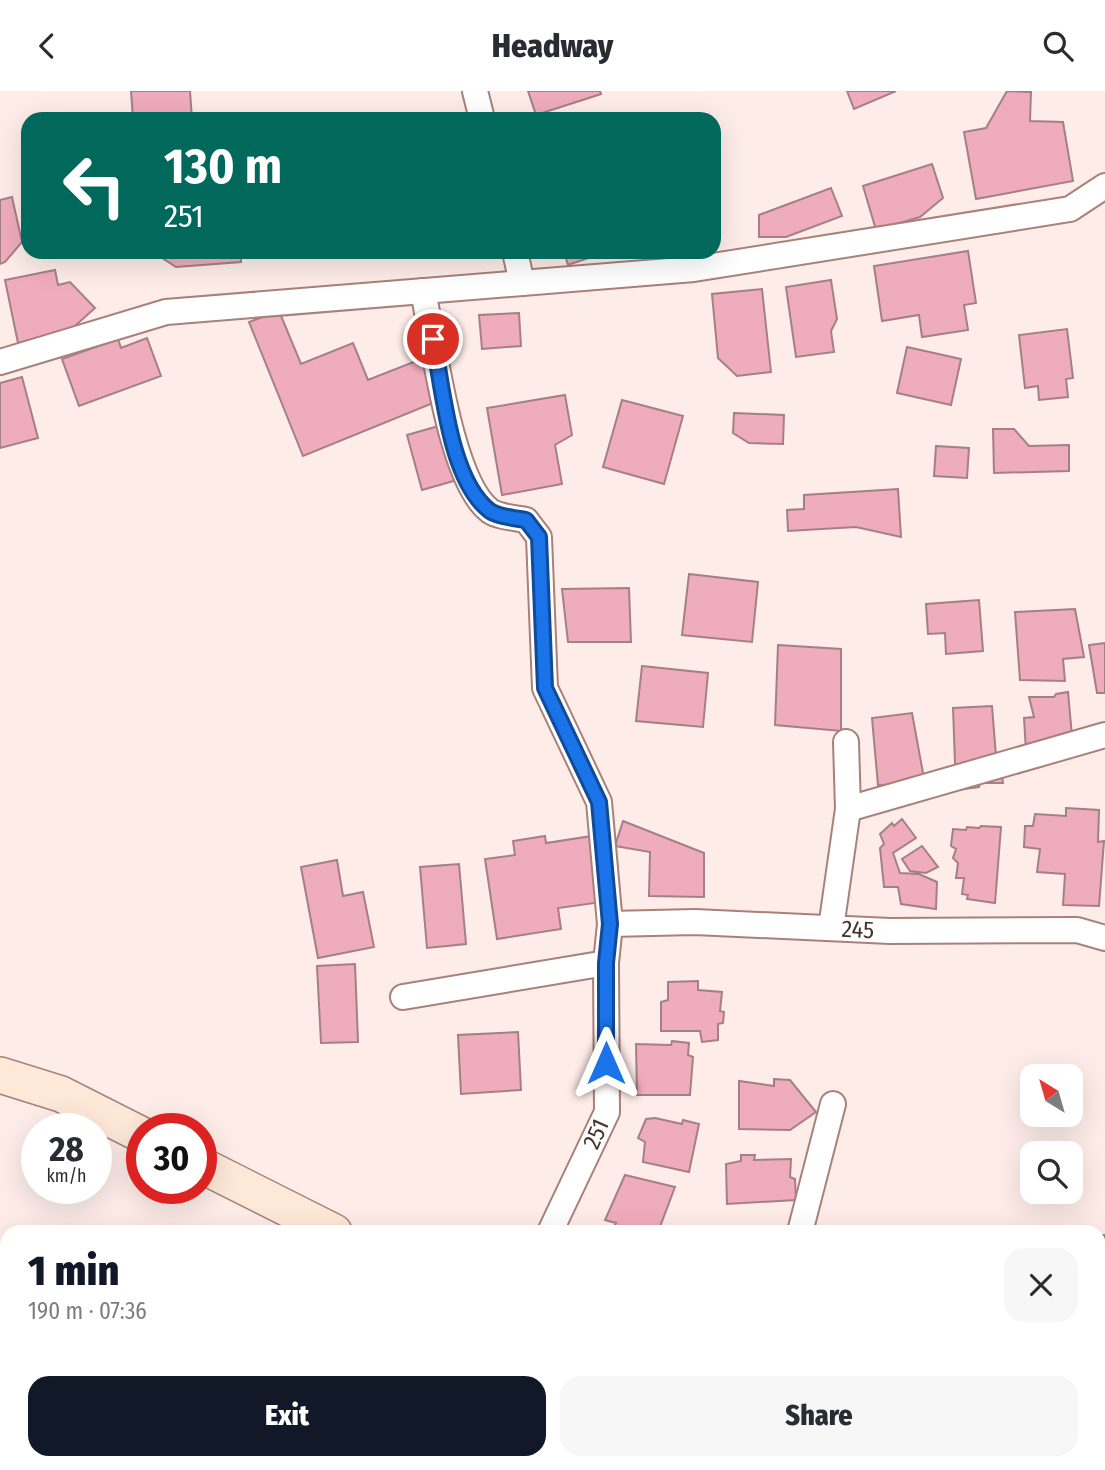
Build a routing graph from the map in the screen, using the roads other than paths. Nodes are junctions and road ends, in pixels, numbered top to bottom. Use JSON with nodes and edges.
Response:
{"nodes":[{"id":1,"x":475,"y":91,"type":"edge"},
{"id":2,"x":480,"y":112,"type":"edge"},
{"id":3,"x":1105,"y":186,"type":"edge"},
{"id":4,"x":517,"y":259,"type":"edge"},
{"id":5,"x":522,"y":283,"type":"junction"},
{"id":6,"x":424,"y":291,"type":"junction"},
{"id":7,"x":0,"y":362,"type":"edge"},
{"id":8,"x":1105,"y":735,"type":"edge"},
{"id":9,"x":846,"y":742,"type":"dead end"},
{"id":10,"x":848,"y":809,"type":"junction"},
{"id":11,"x":610,"y":924,"type":"junction"},
{"id":12,"x":831,"y":928,"type":"junction"},
{"id":13,"x":1105,"y":938,"type":"edge"},
{"id":14,"x":606,"y":963,"type":"junction"},
{"id":15,"x":403,"y":997,"type":"dead end"},
{"id":16,"x":0,"y":1075,"type":"edge"},
{"id":17,"x":833,"y":1104,"type":"dead end"},
{"id":18,"x":126,"y":1127,"type":"edge"},
{"id":19,"x":217,"y":1173,"type":"edge"},
{"id":20,"x":320,"y":1225,"type":"edge"},
{"id":21,"x":553,"y":1225,"type":"edge"},
{"id":22,"x":802,"y":1225,"type":"edge"}],
"edges":[{"from":1,"to":2,"type":"street"},
{"from":3,"to":5,"type":"street"},
{"from":4,"to":5,"type":"street"},
{"from":5,"to":6,"type":"street"},
{"from":6,"to":7,"type":"street"},
{"from":6,"to":11,"type":"street","name":"251"},
{"from":8,"to":10,"type":"street"},
{"from":9,"to":10,"type":"street"},
{"from":10,"to":12,"type":"street"},
{"from":11,"to":12,"type":"street","name":"245"},
{"from":11,"to":14,"type":"street","name":"251"},
{"from":12,"to":13,"type":"street","name":"245"},
{"from":14,"to":15,"type":"street"},
{"from":14,"to":21,"type":"street","name":"251"},
{"from":16,"to":18,"type":"main road"},
{"from":17,"to":22,"type":"street"},
{"from":19,"to":20,"type":"main road"}]}
